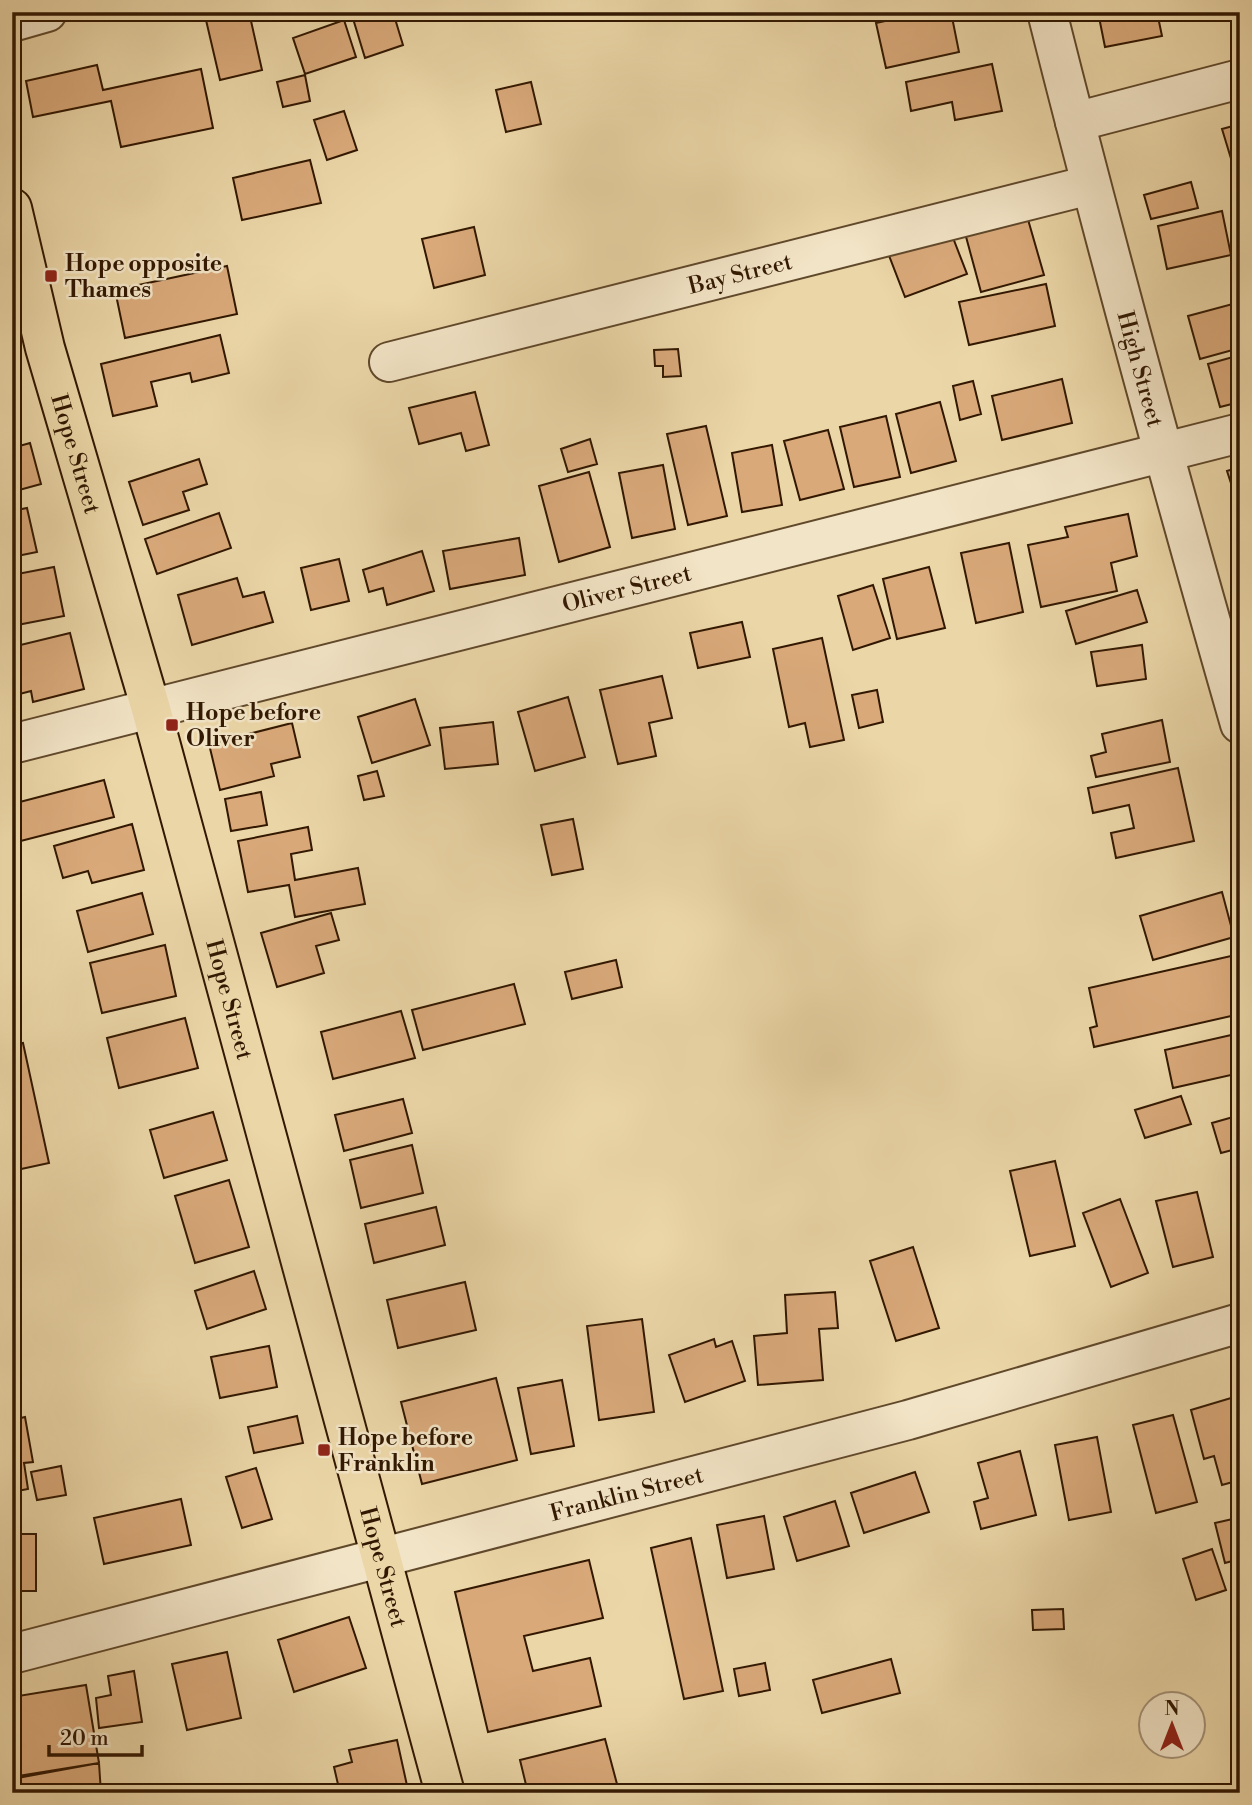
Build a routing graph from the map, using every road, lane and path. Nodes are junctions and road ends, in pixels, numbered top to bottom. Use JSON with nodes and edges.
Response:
{"nodes":[{"id":1,"x":47,"y":12,"type":"edge"},
{"id":2,"x":1047,"y":12,"type":"edge"},
{"id":3,"x":12,"y":22,"type":"edge"},
{"id":4,"x":1240,"y":79,"type":"edge"},
{"id":5,"x":1075,"y":122,"type":"junction"},
{"id":6,"x":1090,"y":185,"type":"junction"},
{"id":7,"x":12,"y":208,"type":"edge"},
{"id":8,"x":18,"y":258,"type":"edge"},
{"id":9,"x":389,"y":362,"type":"dead end"},
{"id":10,"x":1240,"y":433,"type":"edge"},
{"id":11,"x":1162,"y":452,"type":"junction"},
{"id":12,"x":151,"y":709,"type":"junction"},
{"id":13,"x":1240,"y":724,"type":"edge"},
{"id":14,"x":12,"y":744,"type":"edge"},
{"id":15,"x":1240,"y":1323,"type":"edge"},
{"id":16,"x":381,"y":1558,"type":"junction"},
{"id":17,"x":12,"y":1654,"type":"edge"},
{"id":18,"x":446,"y":1793,"type":"edge"}],
"edges":[{"from":1,"to":3,"type":"street"},
{"from":2,"to":5,"type":"street","name":"High Street"},
{"from":4,"to":5,"type":"street"},
{"from":5,"to":6,"type":"street","name":"High Street"},
{"from":6,"to":9,"type":"street","name":"Bay Street"},
{"from":6,"to":11,"type":"street","name":"High Street"},
{"from":7,"to":8,"type":"main road","name":"Hope Street"},
{"from":8,"to":12,"type":"main road","name":"Hope Street"},
{"from":10,"to":11,"type":"street","name":"Oliver Street"},
{"from":11,"to":12,"type":"street","name":"Oliver Street"},
{"from":11,"to":13,"type":"street","name":"High Street"},
{"from":12,"to":14,"type":"street","name":"Oliver Street"},
{"from":12,"to":16,"type":"main road","name":"Hope Street"},
{"from":15,"to":16,"type":"street","name":"Franklin Street"},
{"from":16,"to":17,"type":"street","name":"Franklin Street"},
{"from":16,"to":18,"type":"main road","name":"Hope Street"}]}
